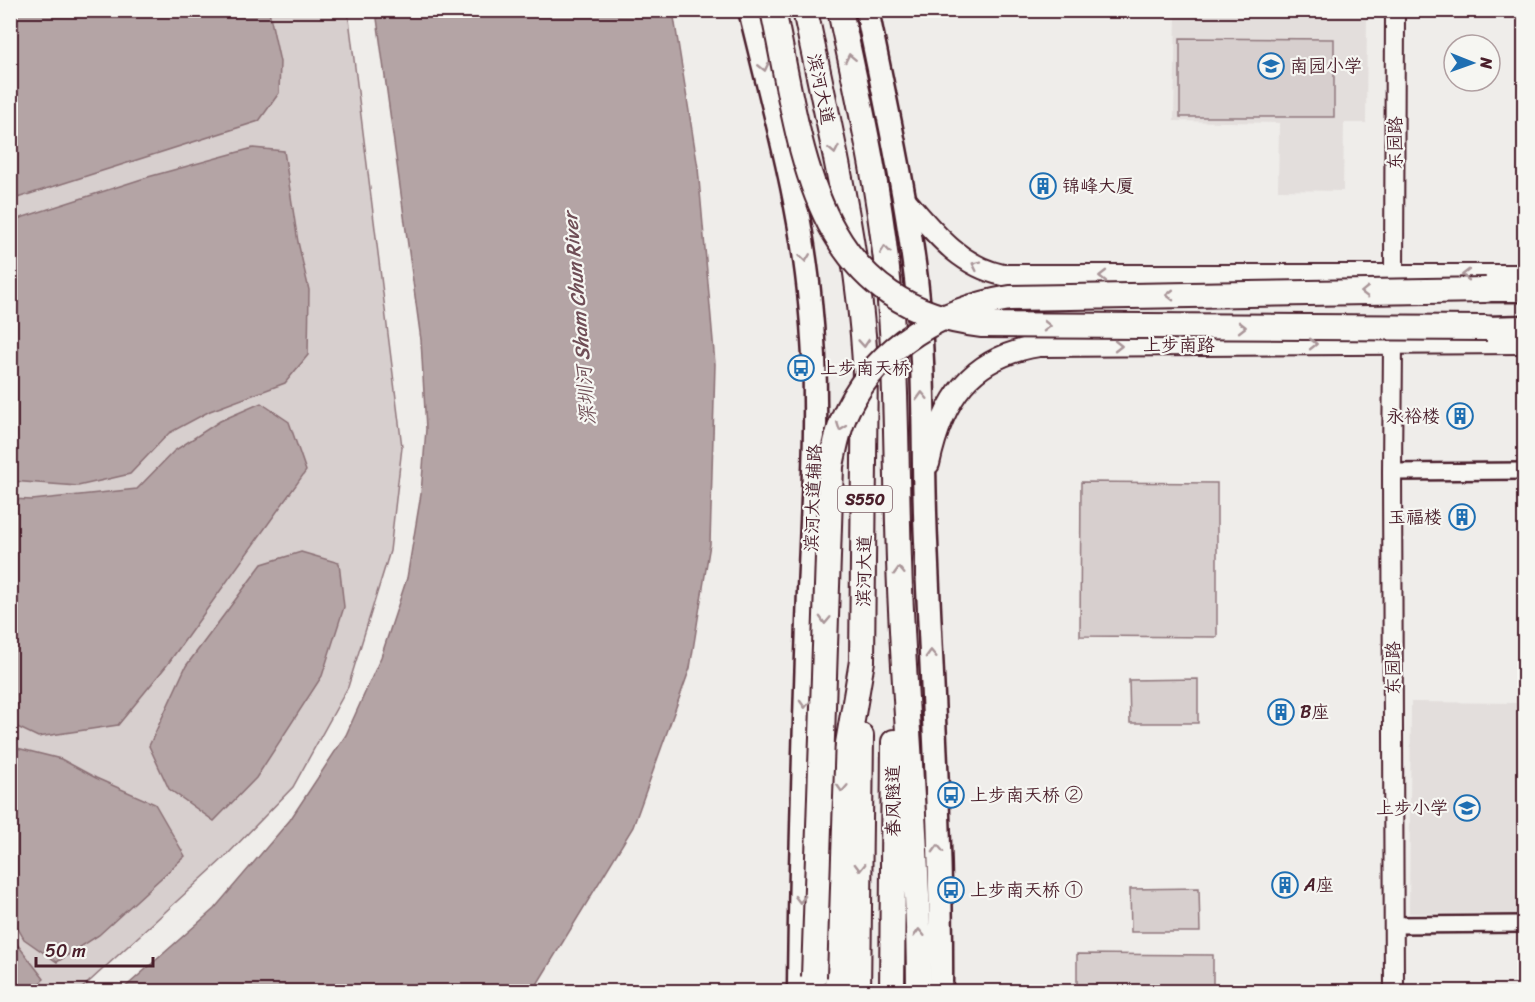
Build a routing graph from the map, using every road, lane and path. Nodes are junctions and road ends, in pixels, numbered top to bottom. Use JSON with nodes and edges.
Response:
{"nodes":[{"id":1,"x":750,"y":10,"type":"edge"},
{"id":2,"x":773,"y":10,"type":"edge"},
{"id":3,"x":805,"y":10,"type":"edge"},
{"id":4,"x":840,"y":10,"type":"edge"},
{"id":5,"x":867,"y":10,"type":"edge"},
{"id":6,"x":1395,"y":10,"type":"edge"},
{"id":7,"x":905,"y":199,"type":"junction"},
{"id":8,"x":1394,"y":275,"type":"junction"},
{"id":9,"x":1524,"y":275,"type":"edge"},
{"id":10,"x":1033,"y":276,"type":"junction"},
{"id":11,"x":1486,"y":290,"type":"joint"},
{"id":12,"x":1524,"y":290,"type":"edge"},
{"id":13,"x":1524,"y":327,"type":"edge"},
{"id":14,"x":1487,"y":328,"type":"joint"},
{"id":15,"x":1524,"y":343,"type":"edge"},
{"id":16,"x":1393,"y":344,"type":"junction"},
{"id":17,"x":1039,"y":346,"type":"junction"},
{"id":18,"x":1524,"y":471,"type":"edge"},
{"id":19,"x":1392,"y":472,"type":"junction"},
{"id":20,"x":924,"y":494,"type":"junction"},
{"id":21,"x":901,"y":610,"type":"junction"},
{"id":22,"x":862,"y":662,"type":"junction"},
{"id":23,"x":1524,"y":924,"type":"edge"},
{"id":24,"x":1395,"y":925,"type":"junction"},
{"id":25,"x":809,"y":987,"type":"edge"},
{"id":26,"x":837,"y":992,"type":"edge"},
{"id":27,"x":858,"y":992,"type":"edge"},
{"id":28,"x":892,"y":992,"type":"edge"},
{"id":29,"x":919,"y":992,"type":"edge"},
{"id":30,"x":941,"y":992,"type":"edge"},
{"id":31,"x":1394,"y":992,"type":"edge"}],
"edges":[{"from":1,"to":25,"type":"main road","name":"滨河大道辅路","one_way":true},
{"from":2,"to":14,"type":"highway","one_way":true,"bridge":true},
{"from":3,"to":22,"type":"highway","name":"滨河大道","number":"S550","one_way":true},
{"from":21,"to":4,"type":"highway","name":"滨河大道","number":"S550","one_way":true},
{"from":5,"to":7,"type":"main road"},
{"from":6,"to":8,"type":"street","name":"东园路"},
{"from":10,"to":7,"type":"main road","one_way":true},
{"from":20,"to":7,"type":"main road","one_way":true},
{"from":9,"to":8,"type":"main road","one_way":true},
{"from":8,"to":10,"type":"main road","one_way":true},
{"from":10,"to":17,"type":"main road"},
{"from":11,"to":12,"type":"main road"},
{"from":11,"to":25,"type":"highway","one_way":true,"bridge":true},
{"from":13,"to":14,"type":"main road"},
{"from":15,"to":16,"type":"main road","name":"上步南路"},
{"from":17,"to":16,"type":"main road","name":"上步南路","one_way":true},
{"from":16,"to":19,"type":"street","name":"东园路"},
{"from":17,"to":20,"type":"main road","name":"上步南路"},
{"from":18,"to":19,"type":"street"},
{"from":19,"to":24,"type":"street","name":"东园路"},
{"from":30,"to":20,"type":"main road","one_way":true},
{"from":21,"to":28,"type":"highway","name":"春风隧道"},
{"from":29,"to":21,"type":"highway","name":"滨河大道","number":"S550","one_way":true},
{"from":22,"to":26,"type":"highway","name":"滨河大道","number":"S550","one_way":true},
{"from":22,"to":27,"type":"highway","name":"春风隧道","one_way":true},
{"from":23,"to":24,"type":"street"},
{"from":24,"to":31,"type":"street","name":"东园路"}]}
